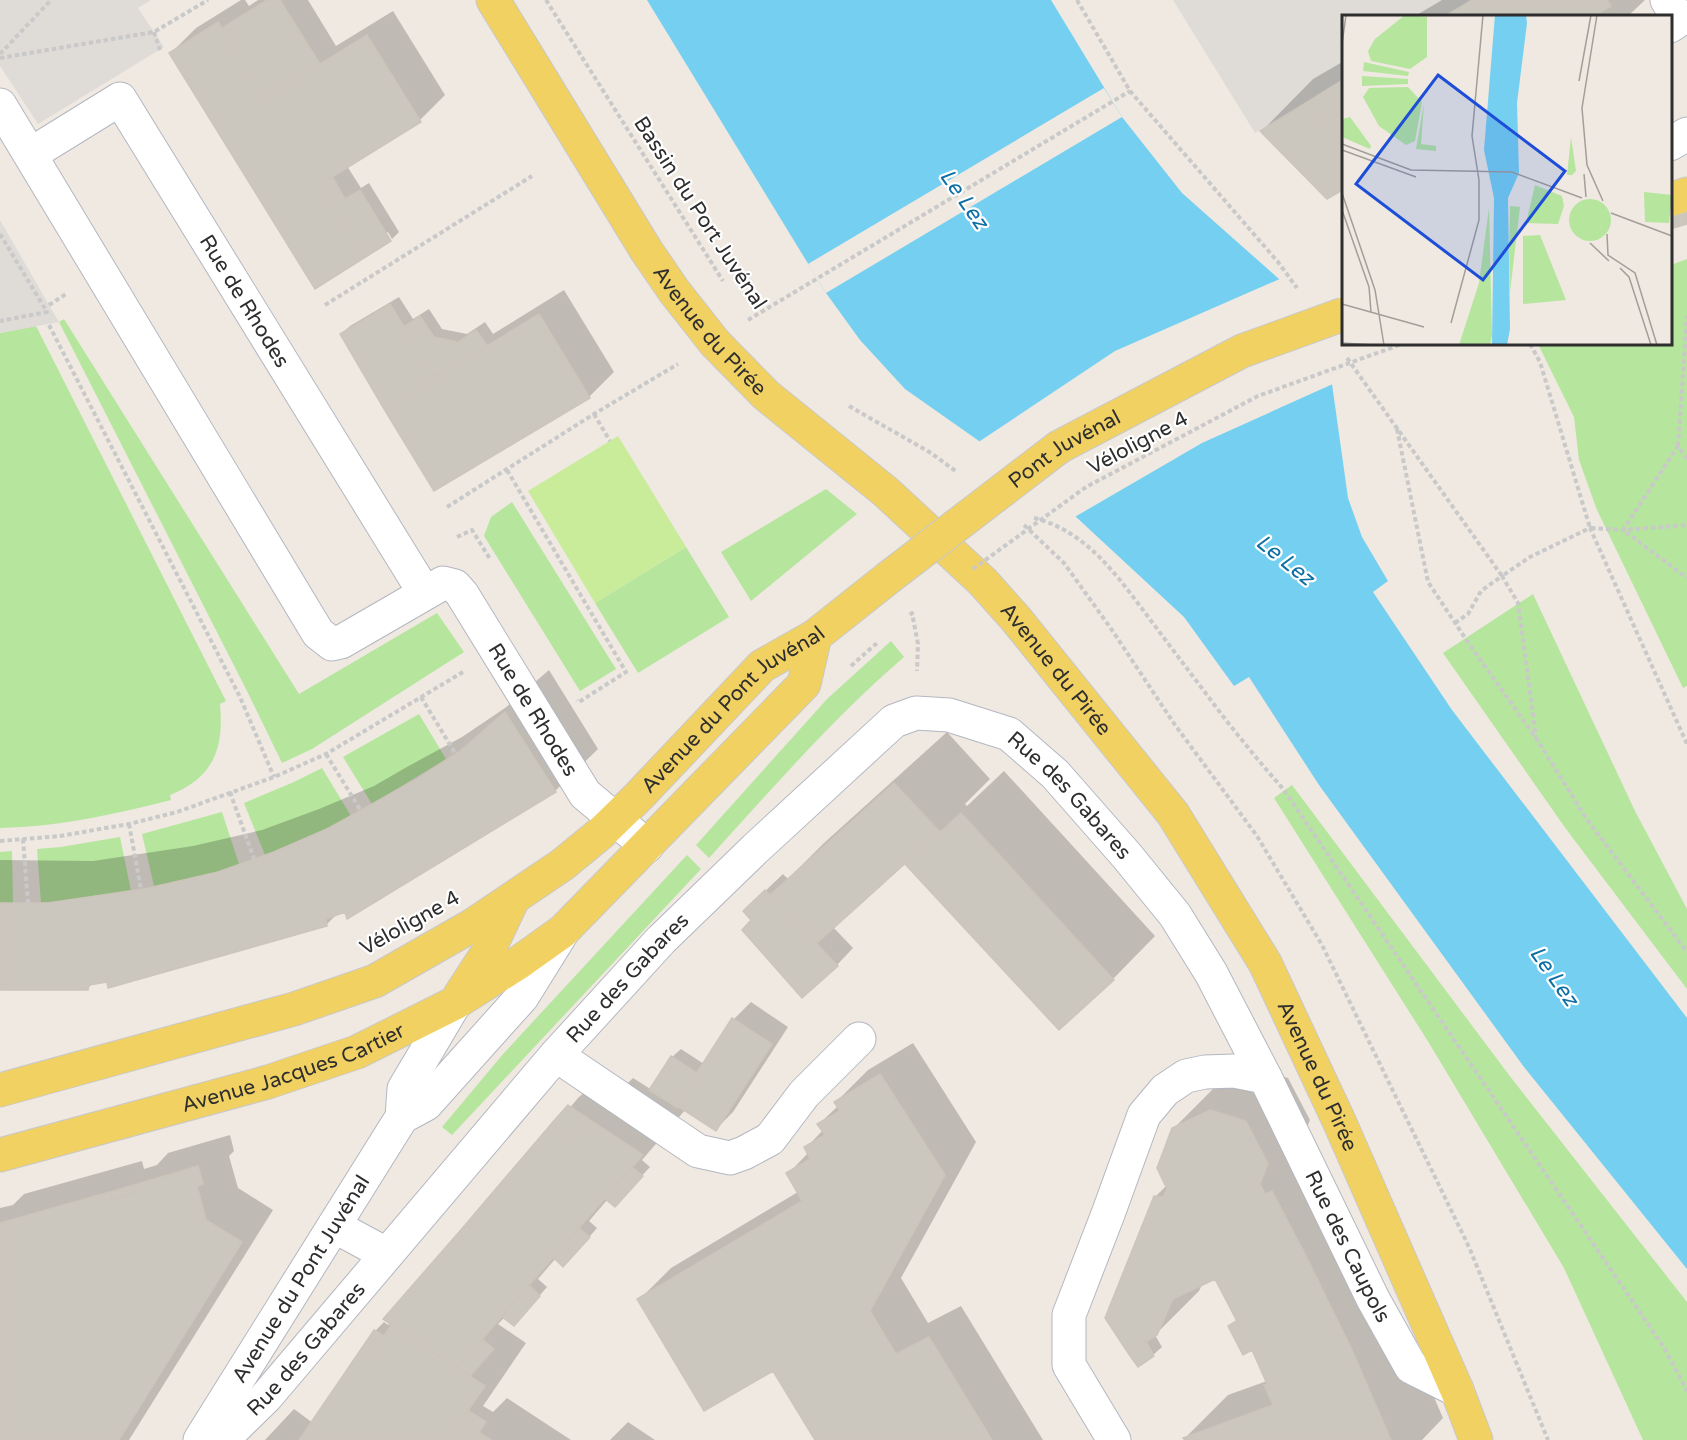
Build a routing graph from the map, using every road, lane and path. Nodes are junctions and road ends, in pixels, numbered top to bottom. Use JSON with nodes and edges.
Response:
{"nodes":[{"id":1,"x":51,"y":0,"type":"edge"},
{"id":2,"x":208,"y":0,"type":"edge"},
{"id":3,"x":493,"y":0,"type":"edge"},
{"id":4,"x":546,"y":0,"type":"edge"},
{"id":5,"x":154,"y":32,"type":"junction"},
{"id":6,"x":160,"y":50,"type":"dead end"},
{"id":7,"x":0,"y":56,"type":"edge"},
{"id":8,"x":1130,"y":91,"type":"dead end"},
{"id":9,"x":0,"y":105,"type":"edge"},
{"id":10,"x":1687,"y":134,"type":"edge"},
{"id":11,"x":1672,"y":143,"type":"edge"},
{"id":12,"x":24,"y":145,"type":"junction"},
{"id":13,"x":532,"y":176,"type":"dead end"},
{"id":14,"x":1687,"y":194,"type":"edge"},
{"id":15,"x":1672,"y":200,"type":"edge"},
{"id":16,"x":0,"y":234,"type":"edge"},
{"id":17,"x":723,"y":282,"type":"dead end"},
{"id":18,"x":325,"y":305,"type":"dead end"},
{"id":19,"x":742,"y":310,"type":"dead end"},
{"id":20,"x":1342,"y":315,"type":"edge"},
{"id":21,"x":1687,"y":316,"type":"edge"},
{"id":22,"x":750,"y":319,"type":"junction"},
{"id":23,"x":0,"y":321,"type":"edge"},
{"id":24,"x":49,"y":325,"type":"dead end"},
{"id":25,"x":758,"y":327,"type":"dead end"},
{"id":26,"x":1399,"y":345,"type":"edge"},
{"id":27,"x":1531,"y":345,"type":"edge"},
{"id":28,"x":674,"y":366,"type":"dead end"},
{"id":29,"x":840,"y":400,"type":"dead end"},
{"id":30,"x":594,"y":414,"type":"junction"},
{"id":31,"x":1397,"y":427,"type":"dead end"},
{"id":32,"x":610,"y":441,"type":"dead end"},
{"id":33,"x":1678,"y":446,"type":"junction"},
{"id":34,"x":1687,"y":459,"type":"edge"},
{"id":35,"x":507,"y":470,"type":"junction"},
{"id":36,"x":966,"y":479,"type":"dead end"},
{"id":37,"x":447,"y":507,"type":"dead end"},
{"id":38,"x":1028,"y":517,"type":"dead end"},
{"id":39,"x":1687,"y":525,"type":"edge"},
{"id":40,"x":1590,"y":528,"type":"junction"},
{"id":41,"x":1623,"y":530,"type":"junction"},
{"id":42,"x":456,"y":537,"type":"dead end"},
{"id":43,"x":1530,"y":557,"type":"dead end"},
{"id":44,"x":491,"y":561,"type":"dead end"},
{"id":45,"x":970,"y":571,"type":"dead end"},
{"id":46,"x":1687,"y":578,"type":"edge"},
{"id":47,"x":424,"y":592,"type":"junction"},
{"id":48,"x":912,"y":613,"type":"dead end"},
{"id":49,"x":1455,"y":623,"type":"junction"},
{"id":50,"x":815,"y":636,"type":"junction"},
{"id":51,"x":465,"y":670,"type":"dead end"},
{"id":52,"x":572,"y":692,"type":"dead end"},
{"id":53,"x":421,"y":696,"type":"junction"},
{"id":54,"x":916,"y":713,"type":"junction"},
{"id":55,"x":1536,"y":738,"type":"junction"},
{"id":56,"x":1687,"y":744,"type":"edge"},
{"id":57,"x":455,"y":753,"type":"dead end"},
{"id":58,"x":326,"y":754,"type":"junction"},
{"id":59,"x":274,"y":777,"type":"junction"},
{"id":60,"x":230,"y":792,"type":"junction"},
{"id":61,"x":361,"y":811,"type":"dead end"},
{"id":62,"x":616,"y":820,"type":"junction"},
{"id":63,"x":129,"y":824,"type":"junction"},
{"id":64,"x":23,"y":839,"type":"junction"},
{"id":65,"x":0,"y":840,"type":"edge"},
{"id":66,"x":647,"y":846,"type":"junction"},
{"id":67,"x":254,"y":859,"type":"dead end"},
{"id":68,"x":141,"y":889,"type":"dead end"},
{"id":69,"x":513,"y":899,"type":"junction"},
{"id":70,"x":28,"y":903,"type":"dead end"},
{"id":71,"x":563,"y":931,"type":"junction"},
{"id":72,"x":1687,"y":952,"type":"edge"},
{"id":73,"x":455,"y":1003,"type":"junction"},
{"id":74,"x":859,"y":1039,"type":"dead end"},
{"id":75,"x":556,"y":1055,"type":"junction"},
{"id":76,"x":1265,"y":1077,"type":"junction"},
{"id":77,"x":0,"y":1090,"type":"edge"},
{"id":78,"x":402,"y":1117,"type":"junction"},
{"id":79,"x":0,"y":1155,"type":"edge"},
{"id":80,"x":334,"y":1226,"type":"junction"},
{"id":81,"x":386,"y":1254,"type":"junction"},
{"id":82,"x":1457,"y":1390,"type":"junction"},
{"id":83,"x":1687,"y":1391,"type":"edge"},
{"id":84,"x":200,"y":1440,"type":"edge"},
{"id":85,"x":222,"y":1440,"type":"edge"},
{"id":86,"x":1114,"y":1440,"type":"edge"},
{"id":87,"x":1476,"y":1440,"type":"edge"}],
"edges":[{"from":1,"to":7,"type":"path"},
{"from":2,"to":5,"type":"path"},
{"from":3,"to":82,"type":"main road","name":"Avenue du Pirée"},
{"from":4,"to":17,"type":"path","name":"Bassin du Port Juvénal"},
{"from":5,"to":6,"type":"path"},
{"from":5,"to":7,"type":"path"},
{"from":8,"to":22,"type":"path"},
{"from":9,"to":12,"type":"street","name":"Rue de Rhodes"},
{"from":10,"to":11,"type":"street"},
{"from":12,"to":47,"type":"street","name":"Rue de Rhodes"},
{"from":12,"to":47,"type":"street","name":"Rue de Rhodes"},
{"from":13,"to":18,"type":"path"},
{"from":14,"to":15,"type":"main road"},
{"from":16,"to":23,"type":"path"},
{"from":19,"to":22,"type":"path","name":"Bassin du Port Juvénal"},
{"from":20,"to":50,"type":"main road","name":"Pont Juvénal","bridge":true},
{"from":21,"to":33,"type":"path"},
{"from":22,"to":25,"type":"path","name":"Bassin du Port Juvénal"},
{"from":24,"to":59,"type":"path"},
{"from":26,"to":45,"type":"path","name":"Véloligne 4","bridge":true},
{"from":27,"to":40,"type":"path"},
{"from":28,"to":30,"type":"path"},
{"from":29,"to":36,"type":"path"},
{"from":30,"to":32,"type":"path"},
{"from":30,"to":35,"type":"path"},
{"from":31,"to":49,"type":"path"},
{"from":33,"to":34,"type":"path"},
{"from":33,"to":41,"type":"path"},
{"from":35,"to":37,"type":"path"},
{"from":35,"to":52,"type":"path"},
{"from":38,"to":83,"type":"path"},
{"from":39,"to":41,"type":"path"},
{"from":40,"to":41,"type":"path"},
{"from":40,"to":43,"type":"path"},
{"from":40,"to":56,"type":"path"},
{"from":41,"to":46,"type":"path"},
{"from":42,"to":44,"type":"path"},
{"from":47,"to":62,"type":"street","name":"Rue de Rhodes"},
{"from":48,"to":54,"type":"path"},
{"from":49,"to":55,"type":"path"},
{"from":49,"to":55,"type":"path"},
{"from":50,"to":62,"type":"main road","name":"Avenue du Pont Juvénal"},
{"from":50,"to":66,"type":"main road","name":"Avenue du Pont Juvénal"},
{"from":51,"to":53,"type":"path"},
{"from":53,"to":57,"type":"path"},
{"from":53,"to":58,"type":"path"},
{"from":54,"to":75,"type":"street","name":"Rue des Gabares"},
{"from":54,"to":76,"type":"street","name":"Rue des Gabares"},
{"from":55,"to":72,"type":"path"},
{"from":58,"to":59,"type":"path"},
{"from":58,"to":61,"type":"path"},
{"from":59,"to":60,"type":"path"},
{"from":60,"to":63,"type":"path"},
{"from":60,"to":67,"type":"path"},
{"from":62,"to":66,"type":"street","name":"Rue de Rhodes"},
{"from":62,"to":69,"type":"main road","name":"Avenue du Pont Juvénal"},
{"from":63,"to":64,"type":"path"},
{"from":63,"to":68,"type":"path"},
{"from":64,"to":65,"type":"path"},
{"from":64,"to":70,"type":"path"},
{"from":66,"to":71,"type":"main road","name":"Avenue du Pont Juvénal"},
{"from":69,"to":73,"type":"main road","name":"Avenue du Pont Juvénal"},
{"from":69,"to":77,"type":"main road"},
{"from":71,"to":73,"type":"main road","name":"Avenue Jacques Cartier"},
{"from":71,"to":78,"type":"street","name":"Avenue du Pont Juvénal"},
{"from":73,"to":78,"type":"street","name":"Avenue du Pont Juvénal"},
{"from":73,"to":79,"type":"main road","name":"Avenue Jacques Cartier"},
{"from":74,"to":75,"type":"street"},
{"from":75,"to":81,"type":"street","name":"Rue des Gabares"},
{"from":76,"to":82,"type":"street","name":"Rue des Caupols"},
{"from":76,"to":86,"type":"street"},
{"from":78,"to":80,"type":"street","name":"Avenue du Pont Juvénal"},
{"from":80,"to":81,"type":"street"},
{"from":80,"to":84,"type":"street","name":"Avenue du Pont Juvénal"},
{"from":81,"to":85,"type":"street","name":"Rue des Gabares"},
{"from":82,"to":87,"type":"main road","name":"Avenue du Pirée"}]}
